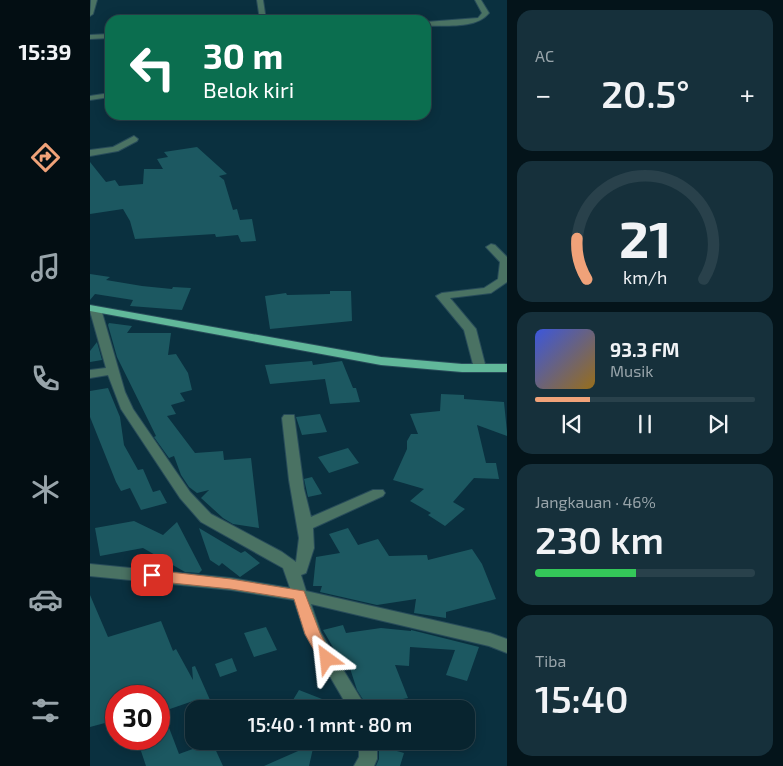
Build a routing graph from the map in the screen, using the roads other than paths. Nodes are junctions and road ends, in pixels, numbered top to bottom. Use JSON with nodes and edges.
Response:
{"nodes":[{"id":1,"x":94,"y":0,"type":"edge"},
{"id":2,"x":260,"y":0,"type":"edge"},
{"id":3,"x":478,"y":0,"type":"edge"},
{"id":4,"x":90,"y":14,"type":"edge"},
{"id":5,"x":262,"y":15,"type":"edge"},
{"id":6,"x":431,"y":24,"type":"edge"},
{"id":7,"x":105,"y":36,"type":"edge"},
{"id":8,"x":90,"y":37,"type":"edge"},
{"id":9,"x":105,"y":96,"type":"edge"},
{"id":10,"x":90,"y":98,"type":"edge"},
{"id":11,"x":134,"y":139,"type":"dead end"},
{"id":12,"x":90,"y":153,"type":"edge"},
{"id":13,"x":491,"y":247,"type":"dead end"},
{"id":14,"x":92,"y":309,"type":"edge"},
{"id":15,"x":480,"y":368,"type":"junction"},
{"id":16,"x":507,"y":368,"type":"edge"},
{"id":17,"x":113,"y":370,"type":"junction"},
{"id":18,"x":90,"y":374,"type":"edge"},
{"id":19,"x":289,"y":418,"type":"dead end"},
{"id":20,"x":378,"y":493,"type":"dead end"},
{"id":21,"x":307,"y":525,"type":"junction"},
{"id":22,"x":90,"y":570,"type":"edge"},
{"id":23,"x":294,"y":572,"type":"junction"},
{"id":24,"x":299,"y":595,"type":"junction"},
{"id":25,"x":507,"y":646,"type":"edge"},
{"id":26,"x":353,"y":700,"type":"edge"},
{"id":27,"x":368,"y":750,"type":"edge"},
{"id":28,"x":364,"y":766,"type":"edge"}],
"edges":[{"from":1,"to":4,"type":"street"},
{"from":2,"to":5,"type":"street"},
{"from":3,"to":6,"type":"street"},
{"from":7,"to":8,"type":"street"},
{"from":9,"to":10,"type":"street"},
{"from":11,"to":12,"type":"street"},
{"from":13,"to":15,"type":"street"},
{"from":14,"to":15,"type":"main road"},
{"from":14,"to":17,"type":"street"},
{"from":15,"to":16,"type":"main road"},
{"from":17,"to":18,"type":"street"},
{"from":17,"to":23,"type":"street"},
{"from":19,"to":21,"type":"street"},
{"from":20,"to":21,"type":"street"},
{"from":21,"to":23,"type":"street"},
{"from":22,"to":24,"type":"street"},
{"from":23,"to":24,"type":"street"},
{"from":24,"to":25,"type":"street"},
{"from":24,"to":26,"type":"street"},
{"from":27,"to":28,"type":"street"}]}
